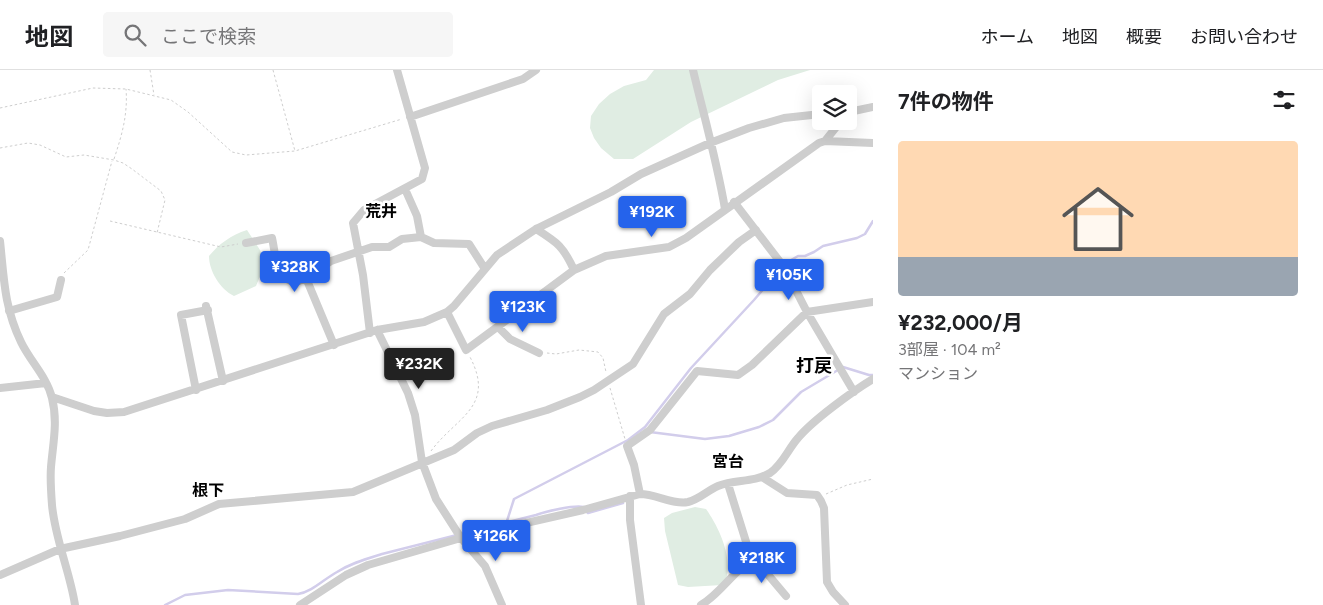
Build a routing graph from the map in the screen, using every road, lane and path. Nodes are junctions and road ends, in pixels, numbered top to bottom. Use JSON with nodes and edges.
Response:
{"nodes":[{"id":1,"x":150,"y":70,"type":"edge"},
{"id":2,"x":273,"y":70,"type":"edge"},
{"id":3,"x":397,"y":70,"type":"edge"},
{"id":4,"x":536,"y":70,"type":"edge"},
{"id":5,"x":693,"y":70,"type":"edge"},
{"id":6,"x":126,"y":89,"type":"junction"},
{"id":7,"x":154,"y":96,"type":"junction"},
{"id":8,"x":873,"y":107,"type":"edge"},
{"id":9,"x":0,"y":108,"type":"edge"},
{"id":10,"x":857,"y":110,"type":"edge"},
{"id":11,"x":812,"y":115,"type":"edge"},
{"id":12,"x":410,"y":116,"type":"junction"},
{"id":13,"x":833,"y":130,"type":"edge"},
{"id":14,"x":825,"y":140,"type":"junction"},
{"id":15,"x":710,"y":143,"type":"junction"},
{"id":16,"x":873,"y":143,"type":"edge"},
{"id":17,"x":0,"y":148,"type":"edge"},
{"id":18,"x":295,"y":151,"type":"junction"},
{"id":19,"x":113,"y":160,"type":"junction"},
{"id":20,"x":405,"y":188,"type":"junction"},
{"id":21,"x":734,"y":202,"type":"junction"},
{"id":22,"x":725,"y":209,"type":"junction"},
{"id":23,"x":110,"y":221,"type":"dead end"},
{"id":24,"x":536,"y":229,"type":"junction"},
{"id":25,"x":756,"y":230,"type":"junction"},
{"id":26,"x":156,"y":233,"type":"junction"},
{"id":27,"x":421,"y":237,"type":"junction"},
{"id":28,"x":0,"y":243,"type":"edge"},
{"id":29,"x":246,"y":243,"type":"joint"},
{"id":30,"x":358,"y":252,"type":"junction"},
{"id":31,"x":485,"y":269,"type":"junction"},
{"id":32,"x":574,"y":270,"type":"junction"},
{"id":33,"x":306,"y":278,"type":"junction"},
{"id":34,"x":61,"y":280,"type":"joint"},
{"id":35,"x":873,"y":302,"type":"edge"},
{"id":36,"x":9,"y":311,"type":"junction"},
{"id":37,"x":446,"y":312,"type":"junction"},
{"id":38,"x":807,"y":312,"type":"junction"},
{"id":39,"x":498,"y":327,"type":"junction"},
{"id":40,"x":373,"y":332,"type":"junction"},
{"id":41,"x":334,"y":344,"type":"junction"},
{"id":42,"x":466,"y":350,"type":"junction"},
{"id":43,"x":538,"y":353,"type":"joint"},
{"id":44,"x":608,"y":380,"type":"junction"},
{"id":45,"x":873,"y":380,"type":"edge"},
{"id":46,"x":224,"y":381,"type":"junction"},
{"id":47,"x":46,"y":383,"type":"junction"},
{"id":48,"x":0,"y":388,"type":"edge"},
{"id":49,"x":196,"y":390,"type":"junction"},
{"id":50,"x":854,"y":392,"type":"junction"},
{"id":51,"x":52,"y":397,"type":"junction"},
{"id":52,"x":627,"y":446,"type":"junction"},
{"id":53,"x":422,"y":462,"type":"junction"},
{"id":54,"x":762,"y":477,"type":"junction"},
{"id":55,"x":873,"y":479,"type":"edge"},
{"id":56,"x":728,"y":484,"type":"junction"},
{"id":57,"x":640,"y":494,"type":"junction"},
{"id":58,"x":630,"y":496,"type":"junction"},
{"id":59,"x":819,"y":497,"type":"junction"},
{"id":60,"x":461,"y":538,"type":"junction"},
{"id":61,"x":60,"y":549,"type":"junction"},
{"id":62,"x":754,"y":558,"type":"junction"},
{"id":63,"x":0,"y":575,"type":"edge"},
{"id":64,"x":786,"y":596,"type":"dead end"},
{"id":65,"x":75,"y":605,"type":"edge"},
{"id":66,"x":300,"y":605,"type":"edge"},
{"id":67,"x":502,"y":605,"type":"edge"},
{"id":68,"x":641,"y":605,"type":"edge"},
{"id":69,"x":701,"y":605,"type":"edge"},
{"id":70,"x":845,"y":605,"type":"edge"}],
"edges":[{"from":1,"to":7,"type":"path"},
{"from":2,"to":18,"type":"path"},
{"from":3,"to":12,"type":"street"},
{"from":4,"to":12,"type":"street"},
{"from":5,"to":15,"type":"street"},
{"from":6,"to":7,"type":"path"},
{"from":6,"to":9,"type":"path"},
{"from":6,"to":19,"type":"path"},
{"from":7,"to":18,"type":"path"},
{"from":8,"to":10,"type":"street"},
{"from":11,"to":15,"type":"street"},
{"from":12,"to":18,"type":"path"},
{"from":12,"to":20,"type":"street"},
{"from":13,"to":14,"type":"street"},
{"from":14,"to":16,"type":"street"},
{"from":14,"to":21,"type":"street"},
{"from":15,"to":22,"type":"street"},
{"from":15,"to":24,"type":"street"},
{"from":17,"to":19,"type":"path"},
{"from":19,"to":26,"type":"path"},
{"from":19,"to":34,"type":"path"},
{"from":20,"to":27,"type":"street"},
{"from":20,"to":30,"type":"street"},
{"from":21,"to":22,"type":"street"},
{"from":21,"to":25,"type":"street"},
{"from":22,"to":32,"type":"street"},
{"from":23,"to":26,"type":"path"},
{"from":24,"to":31,"type":"street"},
{"from":24,"to":32,"type":"street"},
{"from":25,"to":38,"type":"street"},
{"from":25,"to":44,"type":"street"},
{"from":26,"to":29,"type":"path"},
{"from":27,"to":30,"type":"street"},
{"from":27,"to":31,"type":"street"},
{"from":28,"to":36,"type":"street"},
{"from":29,"to":33,"type":"street"},
{"from":30,"to":33,"type":"street"},
{"from":30,"to":40,"type":"street"},
{"from":31,"to":37,"type":"street"},
{"from":32,"to":39,"type":"street"},
{"from":33,"to":41,"type":"street"},
{"from":34,"to":36,"type":"street"},
{"from":35,"to":38,"type":"street"},
{"from":36,"to":47,"type":"street"},
{"from":37,"to":40,"type":"street"},
{"from":37,"to":42,"type":"street"},
{"from":38,"to":50,"type":"street"},
{"from":38,"to":52,"type":"street"},
{"from":39,"to":42,"type":"street"},
{"from":39,"to":43,"type":"street"},
{"from":40,"to":41,"type":"street"},
{"from":40,"to":53,"type":"street"},
{"from":41,"to":46,"type":"street"},
{"from":42,"to":53,"type":"path"},
{"from":43,"to":44,"type":"path"},
{"from":44,"to":52,"type":"path"},
{"from":44,"to":53,"type":"street"},
{"from":45,"to":50,"type":"street"},
{"from":46,"to":49,"type":"street"},
{"from":46,"to":49,"type":"street"},
{"from":47,"to":48,"type":"street"},
{"from":47,"to":51,"type":"street"},
{"from":49,"to":51,"type":"street"},
{"from":50,"to":54,"type":"street"},
{"from":51,"to":61,"type":"street"},
{"from":52,"to":57,"type":"street"},
{"from":53,"to":60,"type":"street"},
{"from":53,"to":61,"type":"street"},
{"from":54,"to":56,"type":"street"},
{"from":54,"to":59,"type":"street"},
{"from":55,"to":59,"type":"path"},
{"from":56,"to":57,"type":"street"},
{"from":56,"to":62,"type":"street"},
{"from":57,"to":58,"type":"street"},
{"from":58,"to":60,"type":"street"},
{"from":58,"to":68,"type":"street"},
{"from":59,"to":70,"type":"street"},
{"from":60,"to":66,"type":"street"},
{"from":60,"to":67,"type":"street"},
{"from":61,"to":63,"type":"street"},
{"from":61,"to":65,"type":"street"},
{"from":62,"to":64,"type":"street"},
{"from":62,"to":69,"type":"street"}]}
